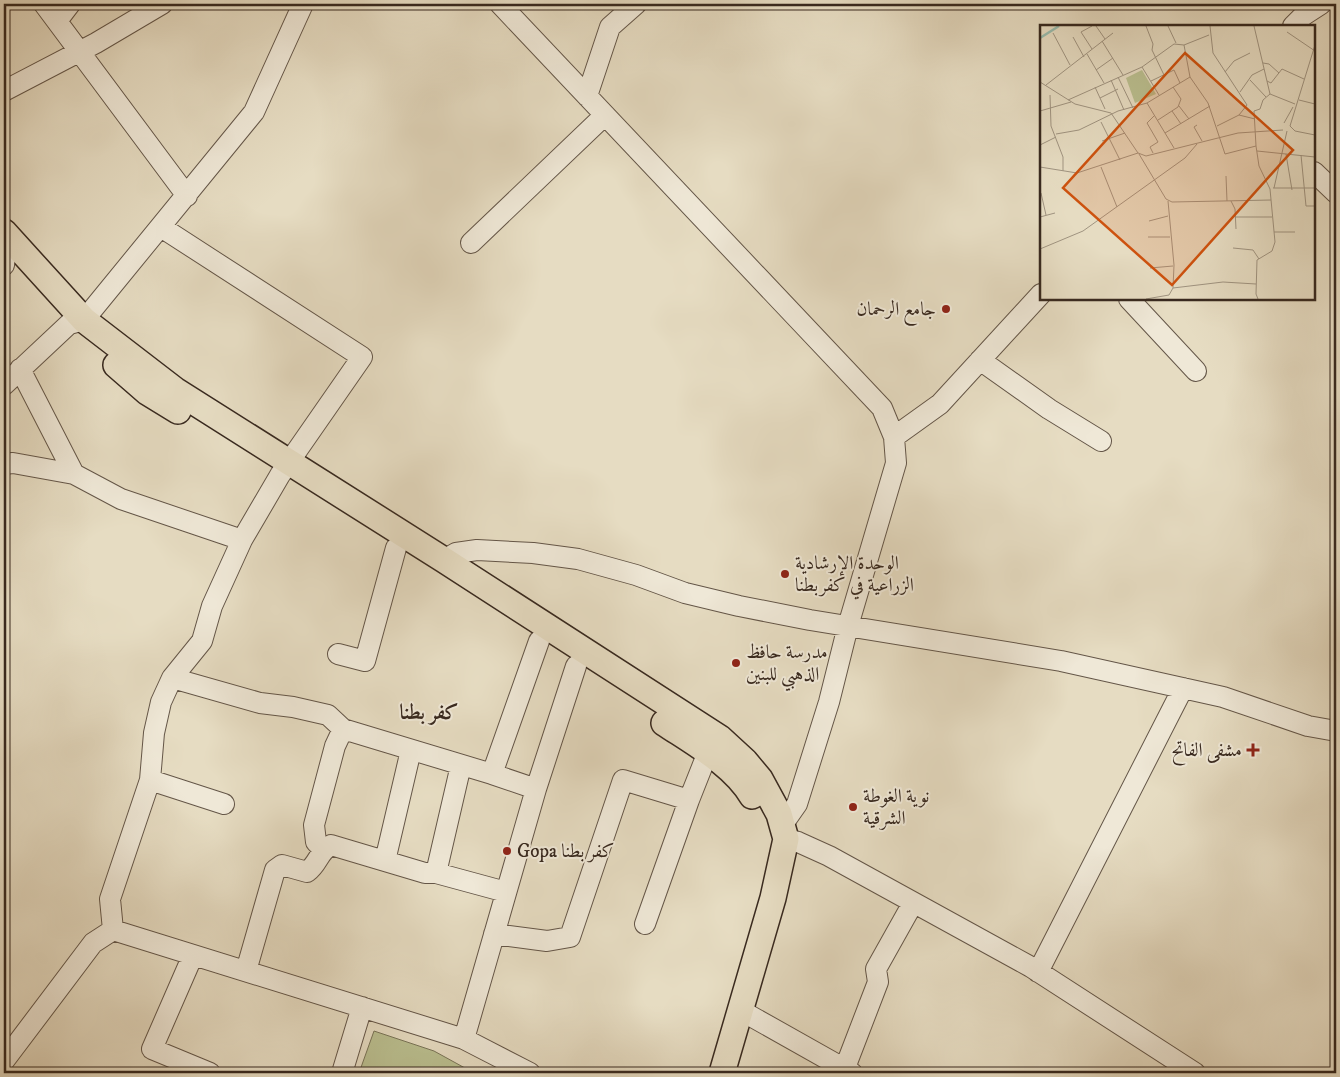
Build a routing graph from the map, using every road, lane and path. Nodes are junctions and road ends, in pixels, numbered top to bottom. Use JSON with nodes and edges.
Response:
{"nodes":[{"id":1,"x":44,"y":4,"type":"edge"},
{"id":2,"x":70,"y":4,"type":"edge"},
{"id":3,"x":162,"y":4,"type":"edge"},
{"id":4,"x":302,"y":4,"type":"edge"},
{"id":5,"x":500,"y":4,"type":"edge"},
{"id":6,"x":636,"y":4,"type":"edge"},
{"id":7,"x":1321,"y":4,"type":"edge"},
{"id":8,"x":57,"y":21,"type":"junction"},
{"id":9,"x":1294,"y":25,"type":"edge"},
{"id":10,"x":80,"y":51,"type":"junction"},
{"id":11,"x":4,"y":91,"type":"edge"},
{"id":12,"x":587,"y":96,"type":"junction"},
{"id":13,"x":605,"y":115,"type":"junction"},
{"id":14,"x":1315,"y":173,"type":"edge"},
{"id":15,"x":1336,"y":193,"type":"edge"},
{"id":16,"x":186,"y":196,"type":"junction"},
{"id":17,"x":161,"y":227,"type":"junction"},
{"id":18,"x":4,"y":232,"type":"edge"},
{"id":19,"x":471,"y":243,"type":"dead end"},
{"id":20,"x":4,"y":259,"type":"edge"},
{"id":21,"x":1040,"y":295,"type":"edge"},
{"id":22,"x":1130,"y":300,"type":"edge"},
{"id":23,"x":76,"y":322,"type":"junction"},
{"id":24,"x":980,"y":360,"type":"junction"},
{"id":25,"x":1196,"y":371,"type":"dead end"},
{"id":26,"x":9,"y":378,"type":"edge"},
{"id":27,"x":894,"y":436,"type":"junction"},
{"id":28,"x":1101,"y":441,"type":"dead end"},
{"id":29,"x":4,"y":464,"type":"edge"},
{"id":30,"x":285,"y":469,"type":"junction"},
{"id":31,"x":74,"y":474,"type":"junction"},
{"id":32,"x":242,"y":540,"type":"junction"},
{"id":33,"x":396,"y":548,"type":"junction"},
{"id":34,"x":444,"y":560,"type":"junction"},
{"id":35,"x":848,"y":626,"type":"junction"},
{"id":36,"x":539,"y":641,"type":"junction"},
{"id":37,"x":338,"y":654,"type":"dead end"},
{"id":38,"x":576,"y":666,"type":"junction"},
{"id":39,"x":172,"y":678,"type":"junction"},
{"id":40,"x":1183,"y":688,"type":"junction"},
{"id":41,"x":343,"y":729,"type":"junction"},
{"id":42,"x":1336,"y":731,"type":"edge"},
{"id":43,"x":411,"y":750,"type":"junction"},
{"id":44,"x":708,"y":752,"type":"junction"},
{"id":45,"x":461,"y":765,"type":"junction"},
{"id":46,"x":492,"y":774,"type":"junction"},
{"id":47,"x":150,"y":780,"type":"junction"},
{"id":48,"x":536,"y":789,"type":"junction"},
{"id":49,"x":689,"y":800,"type":"junction"},
{"id":50,"x":224,"y":804,"type":"dead end"},
{"id":51,"x":784,"y":831,"type":"junction"},
{"id":52,"x":323,"y":849,"type":"junction"},
{"id":53,"x":385,"y":861,"type":"junction"},
{"id":54,"x":436,"y":873,"type":"junction"},
{"id":55,"x":506,"y":892,"type":"junction"},
{"id":56,"x":913,"y":903,"type":"junction"},
{"id":57,"x":645,"y":924,"type":"dead end"},
{"id":58,"x":113,"y":930,"type":"junction"},
{"id":59,"x":494,"y":934,"type":"junction"},
{"id":60,"x":193,"y":955,"type":"junction"},
{"id":61,"x":246,"y":971,"type":"junction"},
{"id":62,"x":1038,"y":972,"type":"junction"},
{"id":63,"x":362,"y":1007,"type":"junction"},
{"id":64,"x":740,"y":1010,"type":"junction"},
{"id":65,"x":464,"y":1039,"type":"junction"},
{"id":66,"x":4,"y":1061,"type":"edge"},
{"id":67,"x":847,"y":1072,"type":"edge"},
{"id":68,"x":210,"y":1073,"type":"edge"},
{"id":69,"x":342,"y":1073,"type":"edge"},
{"id":70,"x":530,"y":1073,"type":"edge"},
{"id":71,"x":707,"y":1073,"type":"edge"},
{"id":72,"x":722,"y":1073,"type":"edge"},
{"id":73,"x":1195,"y":1073,"type":"edge"}],
"edges":[{"from":1,"to":8,"type":"street"},
{"from":2,"to":8,"type":"street"},
{"from":3,"to":10,"type":"street"},
{"from":4,"to":16,"type":"street"},
{"from":5,"to":12,"type":"street"},
{"from":6,"to":12,"type":"street"},
{"from":7,"to":9,"type":"street"},
{"from":8,"to":10,"type":"street"},
{"from":10,"to":11,"type":"street"},
{"from":10,"to":16,"type":"street"},
{"from":12,"to":13,"type":"street"},
{"from":13,"to":19,"type":"street"},
{"from":13,"to":27,"type":"street"},
{"from":14,"to":15,"type":"street"},
{"from":16,"to":17,"type":"street"},
{"from":17,"to":23,"type":"street"},
{"from":17,"to":30,"type":"street"},
{"from":18,"to":23,"type":"main road"},
{"from":20,"to":23,"type":"main road"},
{"from":21,"to":24,"type":"street"},
{"from":22,"to":25,"type":"street"},
{"from":23,"to":26,"type":"street"},
{"from":23,"to":30,"type":"main road"},
{"from":24,"to":27,"type":"street"},
{"from":24,"to":28,"type":"street"},
{"from":26,"to":31,"type":"street"},
{"from":27,"to":35,"type":"street"},
{"from":29,"to":31,"type":"street"},
{"from":30,"to":32,"type":"street"},
{"from":30,"to":33,"type":"main road"},
{"from":30,"to":34,"type":"main road"},
{"from":31,"to":32,"type":"street"},
{"from":32,"to":39,"type":"street"},
{"from":33,"to":36,"type":"main road"},
{"from":33,"to":37,"type":"street"},
{"from":34,"to":35,"type":"street"},
{"from":34,"to":51,"type":"main road"},
{"from":35,"to":40,"type":"street"},
{"from":35,"to":51,"type":"street"},
{"from":36,"to":38,"type":"main road"},
{"from":36,"to":46,"type":"street"},
{"from":38,"to":44,"type":"main road"},
{"from":38,"to":48,"type":"street"},
{"from":39,"to":41,"type":"street"},
{"from":39,"to":47,"type":"street"},
{"from":40,"to":42,"type":"street"},
{"from":40,"to":62,"type":"street"},
{"from":41,"to":43,"type":"street"},
{"from":41,"to":52,"type":"street"},
{"from":43,"to":45,"type":"street"},
{"from":43,"to":53,"type":"street"},
{"from":44,"to":49,"type":"street"},
{"from":44,"to":71,"type":"main road"},
{"from":45,"to":46,"type":"street"},
{"from":45,"to":54,"type":"street"},
{"from":46,"to":48,"type":"street"},
{"from":47,"to":50,"type":"street"},
{"from":47,"to":58,"type":"street"},
{"from":48,"to":55,"type":"street"},
{"from":49,"to":57,"type":"street"},
{"from":49,"to":59,"type":"street"},
{"from":51,"to":56,"type":"street"},
{"from":51,"to":64,"type":"main road"},
{"from":52,"to":53,"type":"street"},
{"from":52,"to":61,"type":"street"},
{"from":53,"to":54,"type":"street"},
{"from":54,"to":55,"type":"street"},
{"from":55,"to":59,"type":"street"},
{"from":56,"to":62,"type":"street"},
{"from":56,"to":67,"type":"street"},
{"from":58,"to":60,"type":"street"},
{"from":58,"to":66,"type":"street"},
{"from":59,"to":65,"type":"street"},
{"from":60,"to":61,"type":"street"},
{"from":60,"to":68,"type":"street"},
{"from":61,"to":63,"type":"street"},
{"from":62,"to":73,"type":"street"},
{"from":63,"to":65,"type":"street"},
{"from":63,"to":69,"type":"street"},
{"from":64,"to":67,"type":"street"},
{"from":64,"to":72,"type":"main road"},
{"from":65,"to":70,"type":"street"}]}
